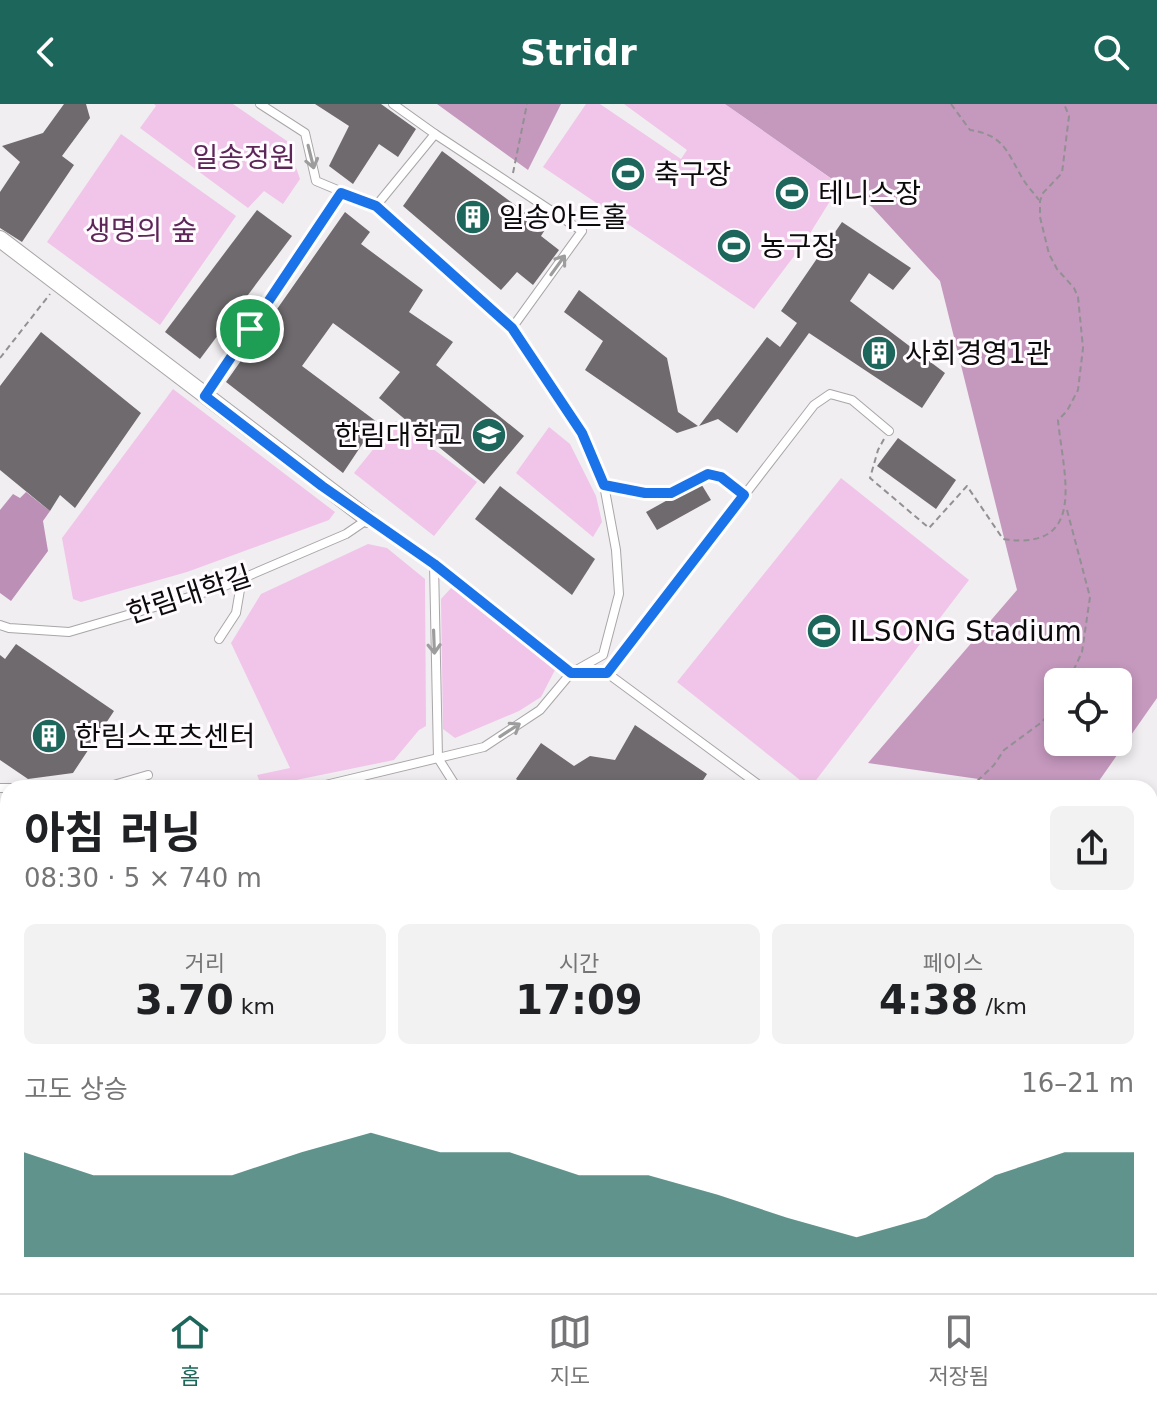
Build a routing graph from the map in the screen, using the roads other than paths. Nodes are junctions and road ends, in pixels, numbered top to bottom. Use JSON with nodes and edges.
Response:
{"nodes":[{"id":1,"x":260,"y":104,"type":"edge"},
{"id":2,"x":393,"y":104,"type":"edge"},
{"id":3,"x":407,"y":104,"type":"edge"},
{"id":4,"x":411,"y":115,"type":"junction"},
{"id":5,"x":435,"y":134,"type":"junction"},
{"id":6,"x":376,"y":206,"type":"junction"},
{"id":7,"x":0,"y":239,"type":"edge"},
{"id":8,"x":512,"y":328,"type":"junction"},
{"id":9,"x":889,"y":431,"type":"road end"},
{"id":10,"x":368,"y":519,"type":"junction"},
{"id":11,"x":434,"y":564,"type":"junction"},
{"id":12,"x":242,"y":578,"type":"junction"},
{"id":13,"x":0,"y":625,"type":"edge"},
{"id":14,"x":219,"y":639,"type":"dead end"},
{"id":15,"x":571,"y":673,"type":"junction"},
{"id":16,"x":607,"y":673,"type":"junction"},
{"id":17,"x":438,"y":758,"type":"junction"},
{"id":18,"x":148,"y":775,"type":"dead end"},
{"id":19,"x":131,"y":780,"type":"edge"},
{"id":20,"x":346,"y":780,"type":"edge"},
{"id":21,"x":452,"y":780,"type":"edge"},
{"id":22,"x":752,"y":780,"type":"edge"}],
"edges":[{"from":1,"to":6,"type":"lane","one_way":true},
{"from":2,"to":4,"type":"lane"},
{"from":3,"to":4,"type":"lane"},
{"from":4,"to":5,"type":"lane"},
{"from":5,"to":6,"type":"lane"},
{"from":8,"to":5,"type":"lane","one_way":true},
{"from":6,"to":8,"type":"lane"},
{"from":7,"to":10,"type":"street"},
{"from":8,"to":15,"type":"lane"},
{"from":9,"to":16,"type":"lane"},
{"from":10,"to":11,"type":"lane"},
{"from":10,"to":12,"type":"lane","name":"한림대학길"},
{"from":11,"to":15,"type":"lane"},
{"from":11,"to":17,"type":"lane","one_way":true},
{"from":12,"to":13,"type":"lane","name":"한림대학길"},
{"from":12,"to":14,"type":"lane"},
{"from":15,"to":16,"type":"lane"},
{"from":17,"to":15,"type":"lane","one_way":true},
{"from":16,"to":22,"type":"lane"},
{"from":17,"to":20,"type":"lane"},
{"from":17,"to":21,"type":"lane"},
{"from":18,"to":19,"type":"lane"}]}
